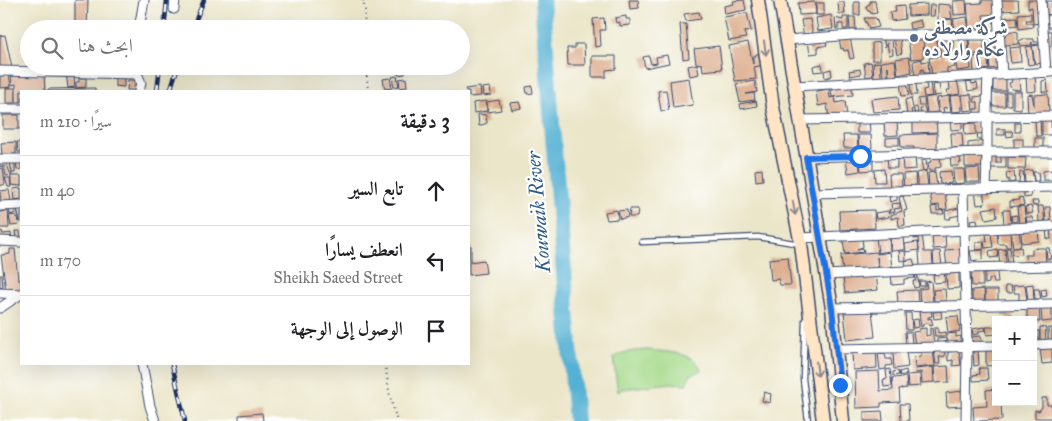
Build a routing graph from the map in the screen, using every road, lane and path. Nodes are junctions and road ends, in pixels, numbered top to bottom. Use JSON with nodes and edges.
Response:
{"nodes":[{"id":1,"x":144,"y":0,"type":"edge"},
{"id":2,"x":362,"y":0,"type":"edge"},
{"id":3,"x":758,"y":0,"type":"edge"},
{"id":4,"x":780,"y":0,"type":"edge"},
{"id":5,"x":785,"y":0,"type":"edge"},
{"id":6,"x":997,"y":0,"type":"edge"},
{"id":7,"x":1041,"y":0,"type":"edge"},
{"id":8,"x":141,"y":20,"type":"edge"},
{"id":9,"x":364,"y":20,"type":"edge"},
{"id":10,"x":999,"y":35,"type":"junction"},
{"id":11,"x":787,"y":40,"type":"junction"},
{"id":12,"x":0,"y":71,"type":"edge"},
{"id":13,"x":20,"y":71,"type":"edge"},
{"id":14,"x":1049,"y":72,"type":"edge"},
{"id":15,"x":1002,"y":74,"type":"junction"},
{"id":16,"x":137,"y":75,"type":"edge"},
{"id":17,"x":367,"y":75,"type":"edge"},
{"id":18,"x":988,"y":75,"type":"junction"},
{"id":19,"x":794,"y":86,"type":"junction"},
{"id":20,"x":139,"y":90,"type":"edge"},
{"id":21,"x":368,"y":90,"type":"edge"},
{"id":22,"x":0,"y":109,"type":"edge"},
{"id":23,"x":20,"y":110,"type":"edge"},
{"id":24,"x":986,"y":116,"type":"junction"},
{"id":25,"x":1052,"y":116,"type":"edge"},
{"id":26,"x":799,"y":120,"type":"junction"},
{"id":27,"x":988,"y":152,"type":"junction"},
{"id":28,"x":1052,"y":152,"type":"edge"},
{"id":29,"x":806,"y":157,"type":"junction"},
{"id":30,"x":20,"y":159,"type":"edge"},
{"id":31,"x":0,"y":160,"type":"edge"},
{"id":32,"x":1052,"y":187,"type":"edge"},
{"id":33,"x":986,"y":188,"type":"junction"},
{"id":34,"x":962,"y":189,"type":"junction"},
{"id":35,"x":812,"y":194,"type":"junction"},
{"id":36,"x":0,"y":206,"type":"edge"},
{"id":37,"x":20,"y":206,"type":"edge"},
{"id":38,"x":1052,"y":226,"type":"edge"},
{"id":39,"x":964,"y":230,"type":"junction"},
{"id":40,"x":820,"y":236,"type":"junction"},
{"id":41,"x":0,"y":241,"type":"edge"},
{"id":42,"x":800,"y":241,"type":"junction"},
{"id":43,"x":20,"y":242,"type":"edge"},
{"id":44,"x":642,"y":242,"type":"dead end"},
{"id":45,"x":1052,"y":266,"type":"edge"},
{"id":46,"x":965,"y":268,"type":"junction"},
{"id":47,"x":826,"y":275,"type":"junction"},
{"id":48,"x":806,"y":283,"type":"junction"},
{"id":49,"x":0,"y":293,"type":"edge"},
{"id":50,"x":20,"y":294,"type":"edge"},
{"id":51,"x":20,"y":295,"type":"edge"},
{"id":52,"x":1052,"y":304,"type":"edge"},
{"id":53,"x":966,"y":306,"type":"junction"},
{"id":54,"x":0,"y":308,"type":"edge"},
{"id":55,"x":832,"y":308,"type":"junction"},
{"id":56,"x":1052,"y":344,"type":"edge"},
{"id":57,"x":1037,"y":345,"type":"edge"},
{"id":58,"x":967,"y":346,"type":"junction"},
{"id":59,"x":992,"y":346,"type":"edge"},
{"id":60,"x":836,"y":348,"type":"junction"},
{"id":61,"x":142,"y":365,"type":"edge"},
{"id":62,"x":385,"y":365,"type":"edge"},
{"id":63,"x":155,"y":421,"type":"edge"},
{"id":64,"x":397,"y":421,"type":"edge"},
{"id":65,"x":808,"y":421,"type":"edge"},
{"id":66,"x":823,"y":421,"type":"edge"},
{"id":67,"x":844,"y":421,"type":"edge"},
{"id":68,"x":966,"y":421,"type":"edge"}],
"edges":[{"from":1,"to":8,"type":"street"},
{"from":2,"to":9,"type":"path"},
{"from":3,"to":42,"type":"main road","one_way":true},
{"from":4,"to":5,"type":"street"},
{"from":4,"to":11,"type":"main road"},
{"from":6,"to":10,"type":"street"},
{"from":7,"to":14,"type":"street"},
{"from":10,"to":11,"type":"street"},
{"from":10,"to":15,"type":"street"},
{"from":11,"to":19,"type":"main road"},
{"from":12,"to":13,"type":"street"},
{"from":14,"to":15,"type":"street"},
{"from":15,"to":18,"type":"street"},
{"from":16,"to":20,"type":"street"},
{"from":17,"to":21,"type":"path"},
{"from":18,"to":19,"type":"street"},
{"from":18,"to":24,"type":"street"},
{"from":19,"to":26,"type":"main road"},
{"from":22,"to":23,"type":"street"},
{"from":24,"to":25,"type":"street"},
{"from":24,"to":26,"type":"street"},
{"from":24,"to":27,"type":"street"},
{"from":26,"to":29,"type":"main road"},
{"from":27,"to":28,"type":"street"},
{"from":27,"to":29,"type":"street"},
{"from":27,"to":33,"type":"street"},
{"from":29,"to":35,"type":"main road"},
{"from":30,"to":31,"type":"street"},
{"from":32,"to":33,"type":"street"},
{"from":33,"to":34,"type":"street"},
{"from":34,"to":35,"type":"street"},
{"from":34,"to":39,"type":"street"},
{"from":35,"to":40,"type":"main road"},
{"from":36,"to":37,"type":"street"},
{"from":38,"to":39,"type":"street"},
{"from":39,"to":40,"type":"street"},
{"from":39,"to":46,"type":"street"},
{"from":40,"to":42,"type":"street"},
{"from":40,"to":47,"type":"main road"},
{"from":41,"to":43,"type":"street"},
{"from":42,"to":44,"type":"lane"},
{"from":42,"to":48,"type":"main road"},
{"from":45,"to":46,"type":"street"},
{"from":46,"to":47,"type":"street"},
{"from":46,"to":53,"type":"street"},
{"from":47,"to":55,"type":"main road"},
{"from":48,"to":65,"type":"lane"},
{"from":48,"to":66,"type":"main road","one_way":true},
{"from":49,"to":50,"type":"street"},
{"from":51,"to":54,"type":"street"},
{"from":52,"to":53,"type":"street"},
{"from":53,"to":55,"type":"street"},
{"from":53,"to":58,"type":"street"},
{"from":55,"to":60,"type":"main road"},
{"from":56,"to":57,"type":"street"},
{"from":58,"to":59,"type":"street"},
{"from":58,"to":60,"type":"street"},
{"from":58,"to":68,"type":"street"},
{"from":60,"to":67,"type":"main road"},
{"from":61,"to":63,"type":"street"},
{"from":62,"to":64,"type":"path"}]}
